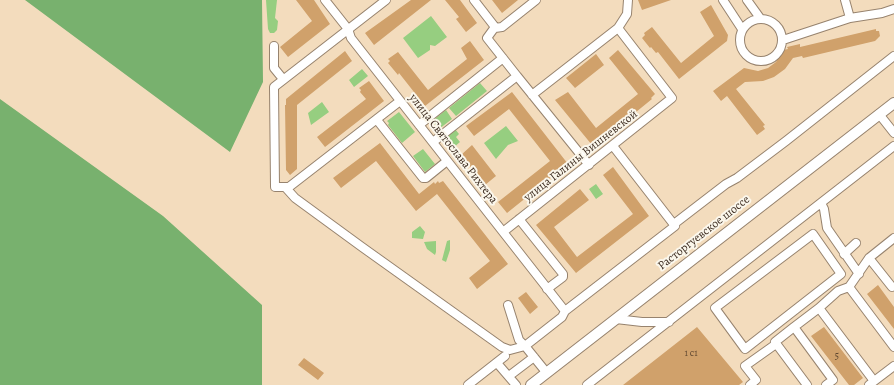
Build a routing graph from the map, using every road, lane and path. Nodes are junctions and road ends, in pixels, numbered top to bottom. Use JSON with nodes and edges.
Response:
{"nodes":[{"id":1,"x":325,"y":0,"type":"edge"},
{"id":2,"x":386,"y":0,"type":"edge"},
{"id":3,"x":474,"y":0,"type":"edge"},
{"id":4,"x":536,"y":0,"type":"edge"},
{"id":5,"x":628,"y":0,"type":"edge"},
{"id":6,"x":723,"y":0,"type":"edge"},
{"id":7,"x":747,"y":0,"type":"edge"},
{"id":8,"x":844,"y":0,"type":"edge"},
{"id":9,"x":894,"y":9,"type":"edge"},
{"id":10,"x":760,"y":18,"type":"junction"},
{"id":11,"x":850,"y":18,"type":"junction"},
{"id":12,"x":495,"y":28,"type":"junction"},
{"id":13,"x":618,"y":28,"type":"junction"},
{"id":14,"x":348,"y":29,"type":"junction"},
{"id":15,"x":742,"y":29,"type":"junction"},
{"id":16,"x":782,"y":40,"type":"junction"},
{"id":17,"x":274,"y":46,"type":"dead end"},
{"id":18,"x":894,"y":56,"type":"edge"},
{"id":19,"x":503,"y":58,"type":"junction"},
{"id":20,"x":518,"y":76,"type":"junction"},
{"id":21,"x":283,"y":79,"type":"junction"},
{"id":22,"x":532,"y":95,"type":"junction"},
{"id":23,"x":400,"y":101,"type":"junction"},
{"id":24,"x":894,"y":103,"type":"edge"},
{"id":25,"x":879,"y":114,"type":"junction"},
{"id":26,"x":377,"y":120,"type":"junction"},
{"id":27,"x":419,"y":125,"type":"junction"},
{"id":28,"x":894,"y":133,"type":"edge"},
{"id":29,"x":432,"y":142,"type":"junction"},
{"id":30,"x":613,"y":146,"type":"junction"},
{"id":31,"x":894,"y":146,"type":"edge"},
{"id":32,"x":447,"y":161,"type":"junction"},
{"id":33,"x":589,"y":165,"type":"junction"},
{"id":34,"x":286,"y":188,"type":"junction"},
{"id":35,"x":821,"y":203,"type":"junction"},
{"id":36,"x":519,"y":219,"type":"junction"},
{"id":37,"x":674,"y":224,"type":"junction"},
{"id":38,"x":827,"y":228,"type":"junction"},
{"id":39,"x":503,"y":232,"type":"junction"},
{"id":40,"x":894,"y":238,"type":"edge"},
{"id":41,"x":819,"y":242,"type":"junction"},
{"id":42,"x":856,"y":243,"type":"dead end"},
{"id":43,"x":844,"y":254,"type":"junction"},
{"id":44,"x":869,"y":258,"type":"junction"},
{"id":45,"x":859,"y":274,"type":"junction"},
{"id":46,"x":849,"y":287,"type":"junction"},
{"id":47,"x":893,"y":287,"type":"edge"},
{"id":48,"x":547,"y":289,"type":"junction"},
{"id":49,"x":508,"y":305,"type":"dead end"},
{"id":50,"x":818,"y":308,"type":"junction"},
{"id":51,"x":565,"y":311,"type":"junction"},
{"id":52,"x":616,"y":319,"type":"junction"},
{"id":53,"x":668,"y":322,"type":"junction"},
{"id":54,"x":794,"y":328,"type":"junction"},
{"id":55,"x":776,"y":344,"type":"junction"},
{"id":56,"x":525,"y":346,"type":"junction"},
{"id":57,"x":894,"y":347,"type":"edge"},
{"id":58,"x":505,"y":356,"type":"dead end"},
{"id":59,"x":534,"y":357,"type":"junction"},
{"id":60,"x":497,"y":363,"type":"junction"},
{"id":61,"x":894,"y":366,"type":"edge"},
{"id":62,"x":546,"y":372,"type":"junction"},
{"id":63,"x":509,"y":376,"type":"junction"},
{"id":64,"x":872,"y":383,"type":"edge"},
{"id":65,"x":468,"y":385,"type":"edge"},
{"id":66,"x":516,"y":385,"type":"edge"},
{"id":67,"x":530,"y":385,"type":"edge"},
{"id":68,"x":587,"y":385,"type":"edge"},
{"id":69,"x":750,"y":385,"type":"edge"},
{"id":70,"x":807,"y":385,"type":"edge"},
{"id":71,"x":826,"y":385,"type":"edge"}],
"edges":[{"from":1,"to":14,"type":"street","name":"улица Святослава Рихтера"},
{"from":2,"to":14,"type":"street"},
{"from":3,"to":12,"type":"street"},
{"from":4,"to":12,"type":"street"},
{"from":5,"to":13,"type":"street"},
{"from":6,"to":15,"type":"street"},
{"from":7,"to":10,"type":"street"},
{"from":8,"to":11,"type":"street"},
{"from":9,"to":11,"type":"street"},
{"from":10,"to":15,"type":"street"},
{"from":10,"to":16,"type":"street"},
{"from":11,"to":16,"type":"street"},
{"from":12,"to":19,"type":"street"},
{"from":13,"to":22,"type":"street"},
{"from":13,"to":30,"type":"street","name":"улица Галины Вишневской"},
{"from":14,"to":21,"type":"street"},
{"from":14,"to":23,"type":"street","name":"улица Святослава Рихтера"},
{"from":15,"to":16,"type":"street"},
{"from":17,"to":21,"type":"street"},
{"from":18,"to":37,"type":"street"},
{"from":19,"to":20,"type":"street"},
{"from":19,"to":27,"type":"street"},
{"from":20,"to":22,"type":"street"},
{"from":20,"to":29,"type":"street"},
{"from":21,"to":34,"type":"street"},
{"from":22,"to":33,"type":"street"},
{"from":23,"to":26,"type":"street"},
{"from":23,"to":27,"type":"street","name":"улица Святослава Рихтера"},
{"from":24,"to":25,"type":"main road","name":"Расторгуевское шоссе"},
{"from":25,"to":28,"type":"street"},
{"from":25,"to":52,"type":"main road","name":"Расторгуевское шоссе"},
{"from":26,"to":32,"type":"street"},
{"from":26,"to":34,"type":"street"},
{"from":27,"to":29,"type":"street","name":"улица Святослава Рихтера"},
{"from":29,"to":32,"type":"street","name":"улица Святослава Рихтера"},
{"from":30,"to":33,"type":"street","name":"улица Галины Вишневской"},
{"from":30,"to":37,"type":"street"},
{"from":31,"to":35,"type":"street"},
{"from":32,"to":39,"type":"street","name":"улица Святослава Рихтера"},
{"from":33,"to":36,"type":"street","name":"улица Галины Вишневской"},
{"from":34,"to":56,"type":"street"},
{"from":35,"to":38,"type":"street"},
{"from":35,"to":53,"type":"street"},
{"from":36,"to":39,"type":"street","name":"улица Галины Вишневской"},
{"from":36,"to":48,"type":"street"},
{"from":37,"to":51,"type":"street"},
{"from":38,"to":41,"type":"street"},
{"from":38,"to":43,"type":"street"},
{"from":39,"to":48,"type":"street","name":"улица Святослава Рихтера"},
{"from":40,"to":44,"type":"street"},
{"from":41,"to":41,"type":"street"},
{"from":42,"to":43,"type":"street"},
{"from":43,"to":45,"type":"street"},
{"from":44,"to":45,"type":"street"},
{"from":44,"to":47,"type":"street"},
{"from":45,"to":46,"type":"street"},
{"from":46,"to":50,"type":"street"},
{"from":46,"to":57,"type":"street"},
{"from":48,"to":51,"type":"street","name":"улица Святослава Рихтера"},
{"from":49,"to":56,"type":"street"},
{"from":50,"to":54,"type":"street"},
{"from":50,"to":64,"type":"street"},
{"from":51,"to":56,"type":"street"},
{"from":52,"to":53,"type":"street"},
{"from":52,"to":62,"type":"main road","name":"Расторгуевское шоссе"},
{"from":53,"to":68,"type":"street"},
{"from":54,"to":55,"type":"street"},
{"from":54,"to":71,"type":"street"},
{"from":55,"to":69,"type":"street"},
{"from":55,"to":70,"type":"street"},
{"from":56,"to":59,"type":"street"},
{"from":58,"to":60,"type":"street"},
{"from":59,"to":62,"type":"street"},
{"from":59,"to":63,"type":"street"},
{"from":60,"to":63,"type":"street"},
{"from":60,"to":65,"type":"street"},
{"from":61,"to":64,"type":"street"},
{"from":62,"to":67,"type":"main road","name":"Расторгуевское шоссе"},
{"from":63,"to":66,"type":"street"}]}
